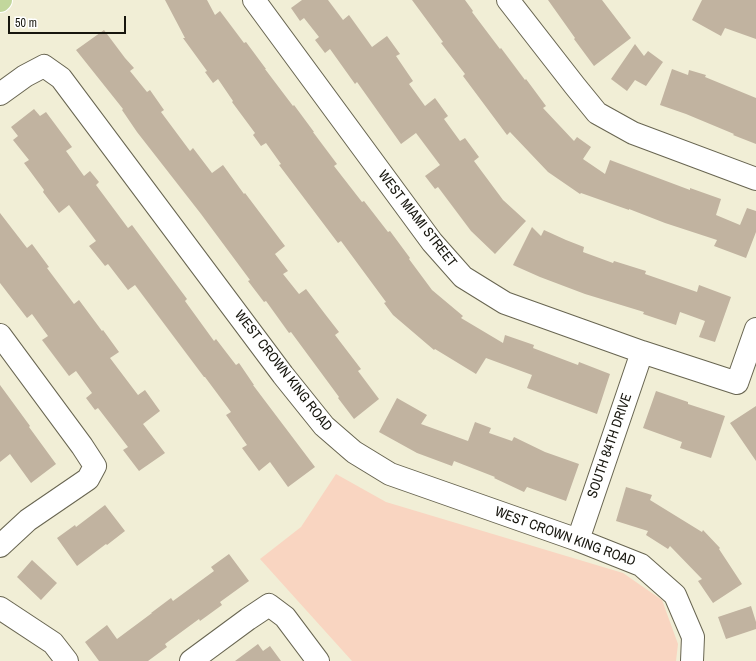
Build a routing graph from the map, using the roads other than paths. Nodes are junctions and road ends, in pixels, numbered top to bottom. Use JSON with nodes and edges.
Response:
{"nodes":[{"id":1,"x":254,"y":0,"type":"edge"},
{"id":2,"x":508,"y":0,"type":"edge"},
{"id":3,"x":0,"y":94,"type":"edge"},
{"id":4,"x":756,"y":179,"type":"edge"},
{"id":5,"x":756,"y":329,"type":"edge"},
{"id":6,"x":0,"y":335,"type":"edge"},
{"id":7,"x":642,"y":352,"type":"junction"},
{"id":8,"x":578,"y":540,"type":"junction"},
{"id":9,"x":0,"y":546,"type":"edge"},
{"id":10,"x":0,"y":608,"type":"edge"},
{"id":11,"x":67,"y":661,"type":"edge"},
{"id":12,"x":191,"y":661,"type":"edge"},
{"id":13,"x":318,"y":661,"type":"edge"},
{"id":14,"x":692,"y":661,"type":"edge"}],
"edges":[{"from":1,"to":7,"type":"street","name":"WEST MIAMI STREET"},
{"from":2,"to":4,"type":"street"},
{"from":3,"to":8,"type":"street","name":"WEST CROWN KING ROAD"},
{"from":5,"to":7,"type":"street","name":"WEST MIAMI STREET"},
{"from":6,"to":9,"type":"street"},
{"from":7,"to":8,"type":"street","name":"SOUTH 84TH DRIVE"},
{"from":8,"to":14,"type":"street","name":"WEST CROWN KING ROAD"},
{"from":10,"to":11,"type":"street"},
{"from":12,"to":13,"type":"street"}]}
